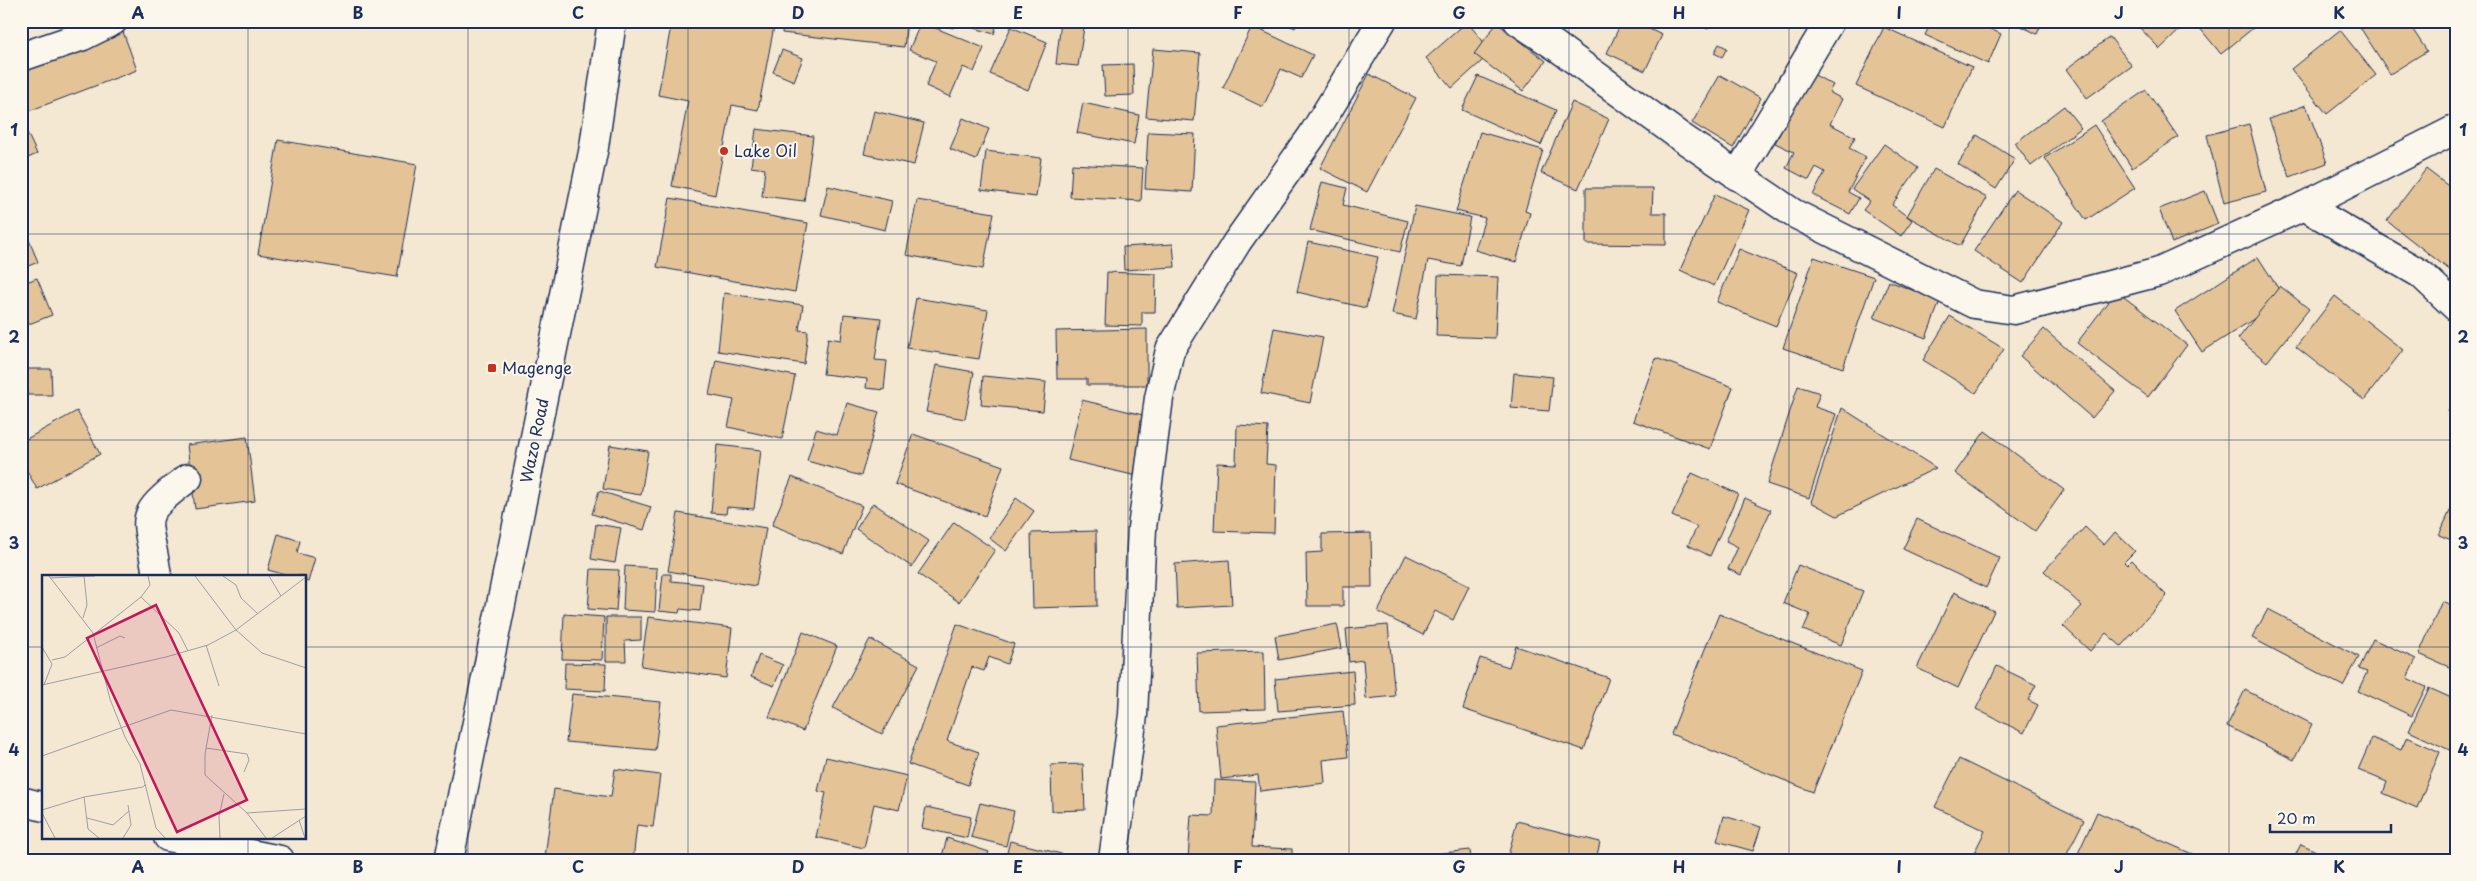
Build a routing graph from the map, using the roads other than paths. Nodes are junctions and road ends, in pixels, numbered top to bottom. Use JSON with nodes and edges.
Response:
{"nodes":[{"id":1,"x":113,"y":21,"type":"edge"},
{"id":2,"x":612,"y":21,"type":"edge"},
{"id":3,"x":1382,"y":21,"type":"edge"},
{"id":4,"x":1518,"y":21,"type":"edge"},
{"id":5,"x":1830,"y":21,"type":"edge"},
{"id":6,"x":21,"y":57,"type":"edge"},
{"id":7,"x":2456,"y":129,"type":"edge"},
{"id":8,"x":1737,"y":176,"type":"junction"},
{"id":9,"x":2304,"y":206,"type":"junction"},
{"id":10,"x":2456,"y":307,"type":"edge"},
{"id":11,"x":188,"y":478,"type":"dead end"},
{"id":12,"x":157,"y":575,"type":"edge"},
{"id":13,"x":21,"y":801,"type":"edge"},
{"id":14,"x":42,"y":806,"type":"edge"},
{"id":15,"x":173,"y":838,"type":"edge"},
{"id":16,"x":280,"y":860,"type":"edge"},
{"id":17,"x":448,"y":860,"type":"edge"},
{"id":18,"x":1113,"y":860,"type":"edge"}],
"edges":[{"from":1,"to":6,"type":"street"},
{"from":2,"to":17,"type":"street","name":"Wazo Road"},
{"from":3,"to":18,"type":"street"},
{"from":4,"to":8,"type":"street"},
{"from":5,"to":8,"type":"street"},
{"from":7,"to":9,"type":"street"},
{"from":8,"to":9,"type":"street"},
{"from":9,"to":10,"type":"street"},
{"from":11,"to":12,"type":"street"},
{"from":13,"to":14,"type":"street"},
{"from":15,"to":16,"type":"street"}]}
